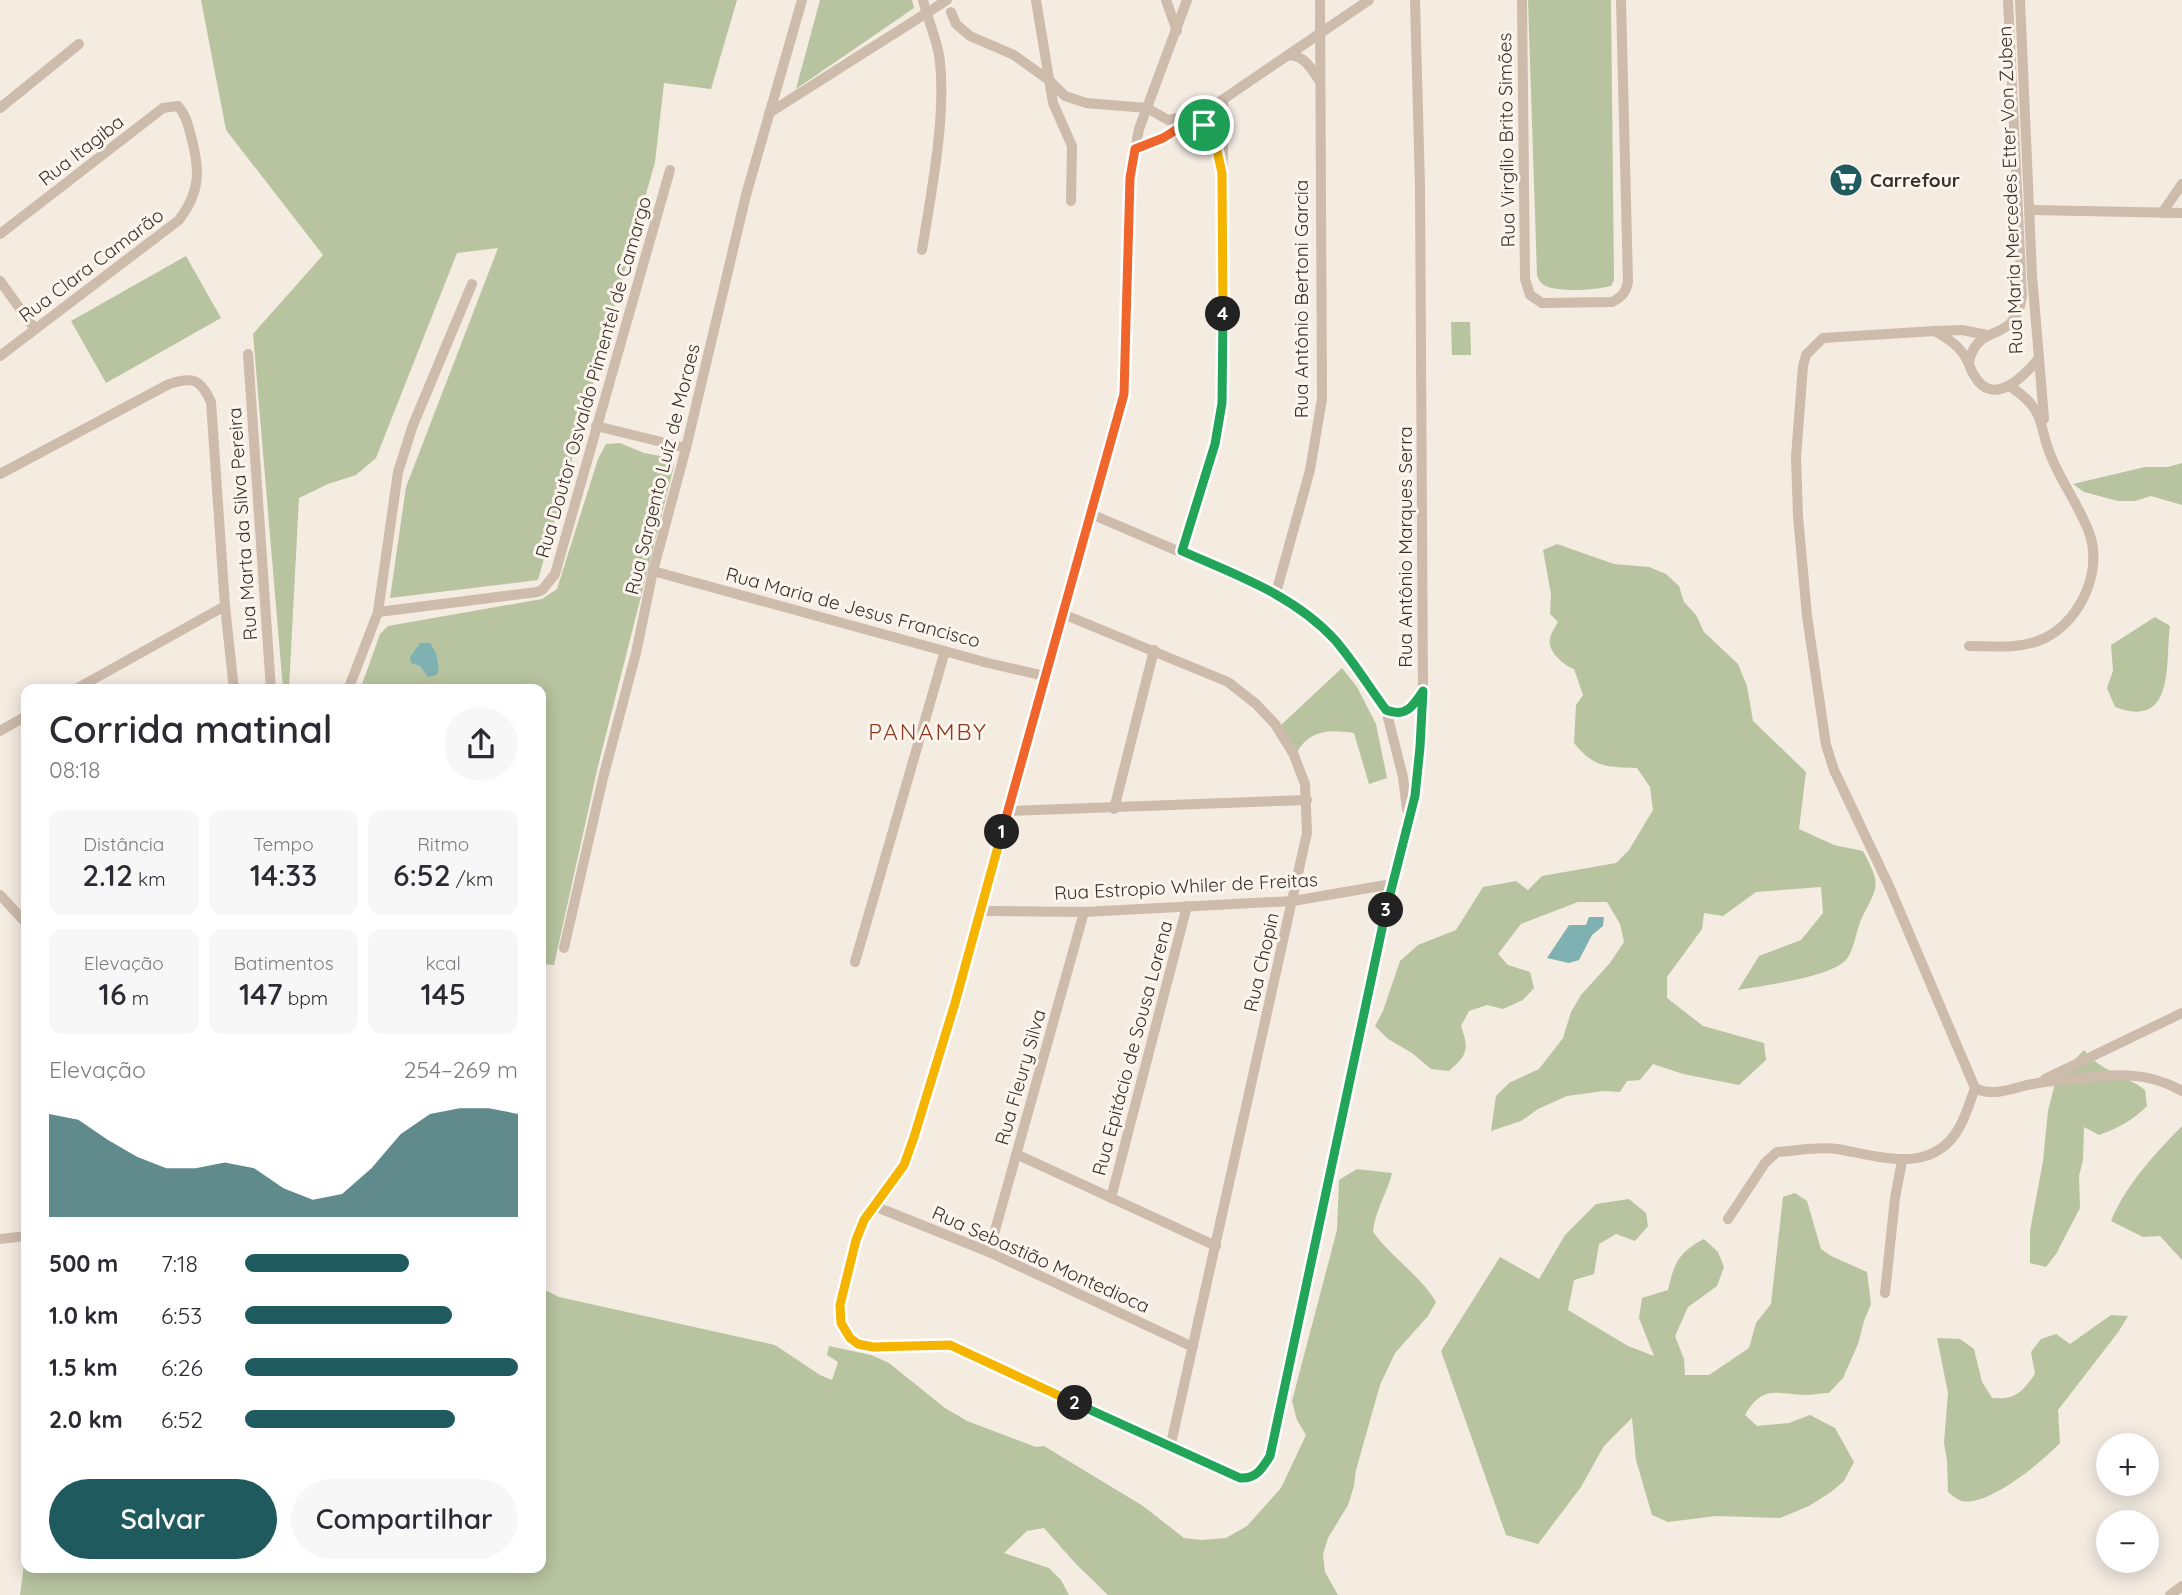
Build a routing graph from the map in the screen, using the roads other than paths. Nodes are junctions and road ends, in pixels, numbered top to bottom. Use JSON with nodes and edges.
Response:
{"nodes":[{"id":1,"x":802,"y":0,"type":"edge"},
{"id":2,"x":923,"y":0,"type":"edge"},
{"id":3,"x":947,"y":0,"type":"edge"},
{"id":4,"x":1036,"y":0,"type":"edge"},
{"id":5,"x":1166,"y":0,"type":"edge"},
{"id":6,"x":1187,"y":0,"type":"edge"},
{"id":7,"x":1320,"y":0,"type":"edge"},
{"id":8,"x":1369,"y":0,"type":"edge"},
{"id":9,"x":1415,"y":0,"type":"edge"},
{"id":10,"x":1522,"y":0,"type":"edge"},
{"id":11,"x":1621,"y":0,"type":"edge"},
{"id":12,"x":1629,"y":0,"type":"edge"},
{"id":13,"x":2008,"y":0,"type":"edge"},
{"id":14,"x":2020,"y":0,"type":"edge"},
{"id":15,"x":951,"y":12,"type":"dead end"},
{"id":16,"x":926,"y":13,"type":"junction"},
{"id":17,"x":1177,"y":31,"type":"junction"},
{"id":18,"x":1320,"y":33,"type":"junction"},
{"id":19,"x":1623,"y":33,"type":"junction"},
{"id":20,"x":79,"y":44,"type":"dead end"},
{"id":21,"x":1288,"y":55,"type":"junction"},
{"id":22,"x":1050,"y":81,"type":"junction"},
{"id":23,"x":1320,"y":81,"type":"junction"},
{"id":24,"x":1223,"y":100,"type":"junction"},
{"id":25,"x":0,"y":108,"type":"edge"},
{"id":26,"x":1147,"y":108,"type":"junction"},
{"id":27,"x":184,"y":113,"type":"joint"},
{"id":28,"x":769,"y":113,"type":"junction"},
{"id":29,"x":1199,"y":115,"type":"junction"},
{"id":30,"x":1135,"y":149,"type":"junction"},
{"id":31,"x":670,"y":170,"type":"dead end"},
{"id":32,"x":1222,"y":173,"type":"junction"},
{"id":33,"x":2182,"y":184,"type":"edge"},
{"id":34,"x":1071,"y":201,"type":"dead end"},
{"id":35,"x":2030,"y":210,"type":"junction"},
{"id":36,"x":2162,"y":212,"type":"junction"},
{"id":37,"x":2182,"y":213,"type":"edge"},
{"id":38,"x":0,"y":234,"type":"edge"},
{"id":39,"x":922,"y":250,"type":"dead end"},
{"id":40,"x":0,"y":281,"type":"edge"},
{"id":41,"x":472,"y":284,"type":"dead end"},
{"id":42,"x":35,"y":329,"type":"junction"},
{"id":43,"x":1935,"y":331,"type":"junction"},
{"id":44,"x":1987,"y":335,"type":"junction"},
{"id":45,"x":248,"y":355,"type":"dead end"},
{"id":46,"x":0,"y":356,"type":"edge"},
{"id":47,"x":2039,"y":358,"type":"junction"},
{"id":48,"x":1969,"y":362,"type":"junction"},
{"id":49,"x":2011,"y":387,"type":"junction"},
{"id":50,"x":596,"y":426,"type":"junction"},
{"id":51,"x":2045,"y":436,"type":"junction"},
{"id":52,"x":686,"y":448,"type":"junction"},
{"id":53,"x":0,"y":474,"type":"edge"},
{"id":54,"x":1091,"y":514,"type":"junction"},
{"id":55,"x":1182,"y":551,"type":"junction"},
{"id":56,"x":653,"y":570,"type":"junction"},
{"id":57,"x":1276,"y":593,"type":"junction"},
{"id":58,"x":225,"y":606,"type":"junction"},
{"id":59,"x":378,"y":612,"type":"junction"},
{"id":60,"x":1063,"y":614,"type":"junction"},
{"id":61,"x":1969,"y":646,"type":"dead end"},
{"id":62,"x":945,"y":650,"type":"junction"},
{"id":63,"x":1154,"y":650,"type":"junction"},
{"id":64,"x":1045,"y":676,"type":"junction"},
{"id":65,"x":85,"y":684,"type":"edge"},
{"id":66,"x":233,"y":684,"type":"edge"},
{"id":67,"x":271,"y":684,"type":"edge"},
{"id":68,"x":350,"y":684,"type":"edge"},
{"id":69,"x":1423,"y":691,"type":"junction"},
{"id":70,"x":1386,"y":710,"type":"junction"},
{"id":71,"x":21,"y":719,"type":"edge"},
{"id":72,"x":0,"y":731,"type":"edge"},
{"id":73,"x":1307,"y":800,"type":"junction"},
{"id":74,"x":1114,"y":809,"type":"junction"},
{"id":75,"x":1008,"y":811,"type":"junction"},
{"id":76,"x":1408,"y":820,"type":"junction"},
{"id":77,"x":1392,"y":884,"type":"junction"},
{"id":78,"x":0,"y":895,"type":"edge"},
{"id":79,"x":1293,"y":901,"type":"junction"},
{"id":80,"x":1187,"y":906,"type":"junction"},
{"id":81,"x":981,"y":911,"type":"junction"},
{"id":82,"x":1084,"y":912,"type":"junction"},
{"id":83,"x":21,"y":918,"type":"edge"},
{"id":84,"x":564,"y":948,"type":"dead end"},
{"id":85,"x":855,"y":962,"type":"dead end"},
{"id":86,"x":2182,"y":1013,"type":"edge"},
{"id":87,"x":2036,"y":1083,"type":"junction"},
{"id":88,"x":1975,"y":1088,"type":"junction"},
{"id":89,"x":2182,"y":1091,"type":"edge"},
{"id":90,"x":1016,"y":1154,"type":"junction"},
{"id":91,"x":1902,"y":1161,"type":"junction"},
{"id":92,"x":1111,"y":1198,"type":"junction"},
{"id":93,"x":874,"y":1206,"type":"junction"},
{"id":94,"x":1728,"y":1219,"type":"dead end"},
{"id":95,"x":21,"y":1237,"type":"edge"},
{"id":96,"x":0,"y":1239,"type":"edge"},
{"id":97,"x":1216,"y":1246,"type":"junction"},
{"id":98,"x":989,"y":1252,"type":"junction"},
{"id":99,"x":1885,"y":1293,"type":"dead end"},
{"id":100,"x":1193,"y":1347,"type":"junction"},
{"id":101,"x":1170,"y":1448,"type":"junction"},
{"id":102,"x":2182,"y":1586,"type":"edge"},
{"id":103,"x":2170,"y":1595,"type":"edge"}],
"edges":[{"from":1,"to":28,"type":"street","name":"Rua Sargento Luíz de Moraes"},
{"from":2,"to":16,"type":"street"},
{"from":3,"to":16,"type":"street"},
{"from":4,"to":22,"type":"street"},
{"from":5,"to":17,"type":"street"},
{"from":6,"to":17,"type":"street"},
{"from":7,"to":18,"type":"street","name":"Rua Antônio Bertoni Garcia"},
{"from":8,"to":18,"type":"street"},
{"from":9,"to":69,"type":"street","name":"Rua Antônio Marques Serra"},
{"from":10,"to":19,"type":"street","name":"Rua Virgílio Brito Simões"},
{"from":11,"to":19,"type":"street"},
{"from":12,"to":19,"type":"street"},
{"from":13,"to":44,"type":"street","name":"Rua Maria Mercedes Etter Von Zuben"},
{"from":14,"to":35,"type":"street","name":"Rua Maria Mercedes Etter Von Zuben"},
{"from":15,"to":22,"type":"street"},
{"from":16,"to":28,"type":"street"},
{"from":16,"to":39,"type":"street"},
{"from":17,"to":26,"type":"street"},
{"from":18,"to":21,"type":"street"},
{"from":18,"to":23,"type":"street","name":"Rua Antônio Bertoni Garcia"},
{"from":20,"to":25,"type":"street"},
{"from":21,"to":23,"type":"street"},
{"from":21,"to":24,"type":"street"},
{"from":22,"to":26,"type":"street"},
{"from":22,"to":34,"type":"street"},
{"from":23,"to":57,"type":"street","name":"Rua Antônio Bertoni Garcia"},
{"from":24,"to":29,"type":"street"},
{"from":24,"to":32,"type":"street"},
{"from":26,"to":29,"type":"street"},
{"from":26,"to":30,"type":"street"},
{"from":27,"to":38,"type":"street","name":"Rua Itagiba"},
{"from":27,"to":42,"type":"street","name":"Rua Clara Camarão"},
{"from":28,"to":52,"type":"street","name":"Rua Sargento Luíz de Moraes"},
{"from":29,"to":30,"type":"street"},
{"from":29,"to":32,"type":"street"},
{"from":30,"to":54,"type":"street"},
{"from":31,"to":50,"type":"street","name":"Rua Doutor Osvaldo Pimentel de Camargo"},
{"from":32,"to":55,"type":"street"},
{"from":33,"to":36,"type":"street"},
{"from":35,"to":36,"type":"street"},
{"from":35,"to":47,"type":"street","name":"Rua Maria Mercedes Etter Von Zuben"},
{"from":36,"to":37,"type":"street"},
{"from":40,"to":42,"type":"street"},
{"from":41,"to":59,"type":"street"},
{"from":42,"to":46,"type":"street","name":"Rua Clara Camarão"},
{"from":43,"to":44,"type":"street"},
{"from":43,"to":48,"type":"street"},
{"from":43,"to":88,"type":"street"},
{"from":44,"to":48,"type":"street","name":"Rua Maria Mercedes Etter Von Zuben"},
{"from":45,"to":67,"type":"street","name":"Rua Marta da Silva Pereira"},
{"from":47,"to":49,"type":"street","name":"Rua Maria Mercedes Etter Von Zuben"},
{"from":47,"to":51,"type":"street"},
{"from":48,"to":49,"type":"street"},
{"from":49,"to":51,"type":"street"},
{"from":50,"to":52,"type":"street"},
{"from":50,"to":59,"type":"street","name":"Rua Doutor Osvaldo Pimentel de Camargo"},
{"from":51,"to":61,"type":"street"},
{"from":52,"to":56,"type":"street","name":"Rua Sargento Luíz de Moraes"},
{"from":53,"to":58,"type":"street","name":"Rua Marta da Silva Pereira"},
{"from":54,"to":55,"type":"street"},
{"from":54,"to":60,"type":"street"},
{"from":55,"to":57,"type":"street"},
{"from":56,"to":62,"type":"street","name":"Rua Maria de Jesus Francisco"},
{"from":56,"to":84,"type":"street","name":"Rua Sargento Luíz de Moraes"},
{"from":57,"to":70,"type":"street"},
{"from":58,"to":65,"type":"street"},
{"from":58,"to":66,"type":"street","name":"Rua Marta da Silva Pereira"},
{"from":59,"to":68,"type":"street"},
{"from":60,"to":63,"type":"street","name":"Rua Chopin"},
{"from":60,"to":64,"type":"street"},
{"from":62,"to":64,"type":"street","name":"Rua Maria de Jesus Francisco"},
{"from":62,"to":85,"type":"street"},
{"from":63,"to":73,"type":"street","name":"Rua Chopin"},
{"from":63,"to":74,"type":"street"},
{"from":64,"to":75,"type":"street"},
{"from":69,"to":70,"type":"street"},
{"from":69,"to":76,"type":"street","name":"Rua Antônio Marques Serra"},
{"from":70,"to":76,"type":"street"},
{"from":71,"to":72,"type":"street"},
{"from":73,"to":74,"type":"street"},
{"from":73,"to":79,"type":"street","name":"Rua Chopin"},
{"from":74,"to":75,"type":"street"},
{"from":75,"to":81,"type":"street"},
{"from":76,"to":77,"type":"street","name":"Rua Antônio Marques Serra"},
{"from":77,"to":79,"type":"street","name":"Rua Estropio Whiler de Freitas"},
{"from":77,"to":101,"type":"street","name":"Rua Antônio Marques Serra"},
{"from":78,"to":83,"type":"street"},
{"from":79,"to":80,"type":"street","name":"Rua Estropio Whiler de Freitas"},
{"from":79,"to":97,"type":"street","name":"Rua Chopin"},
{"from":80,"to":82,"type":"street","name":"Rua Estropio Whiler de Freitas"},
{"from":80,"to":92,"type":"street","name":"Rua Epitácio de Sousa Lorena"},
{"from":81,"to":82,"type":"street","name":"Rua Estropio Whiler de Freitas"},
{"from":81,"to":93,"type":"street"},
{"from":82,"to":90,"type":"street","name":"Rua Fleury Silva"},
{"from":86,"to":87,"type":"street"},
{"from":87,"to":88,"type":"street"},
{"from":87,"to":89,"type":"street"},
{"from":88,"to":91,"type":"street"},
{"from":90,"to":92,"type":"street"},
{"from":90,"to":98,"type":"street","name":"Rua Fleury Silva"},
{"from":91,"to":94,"type":"street"},
{"from":91,"to":99,"type":"street"},
{"from":92,"to":97,"type":"street"},
{"from":93,"to":98,"type":"street","name":"Rua Sebastião Montedioca"},
{"from":93,"to":101,"type":"street"},
{"from":95,"to":96,"type":"street"},
{"from":97,"to":100,"type":"street","name":"Rua Chopin"},
{"from":98,"to":100,"type":"street","name":"Rua Sebastião Montedioca"},
{"from":100,"to":101,"type":"street","name":"Rua Chopin"},
{"from":102,"to":103,"type":"street"}]}
